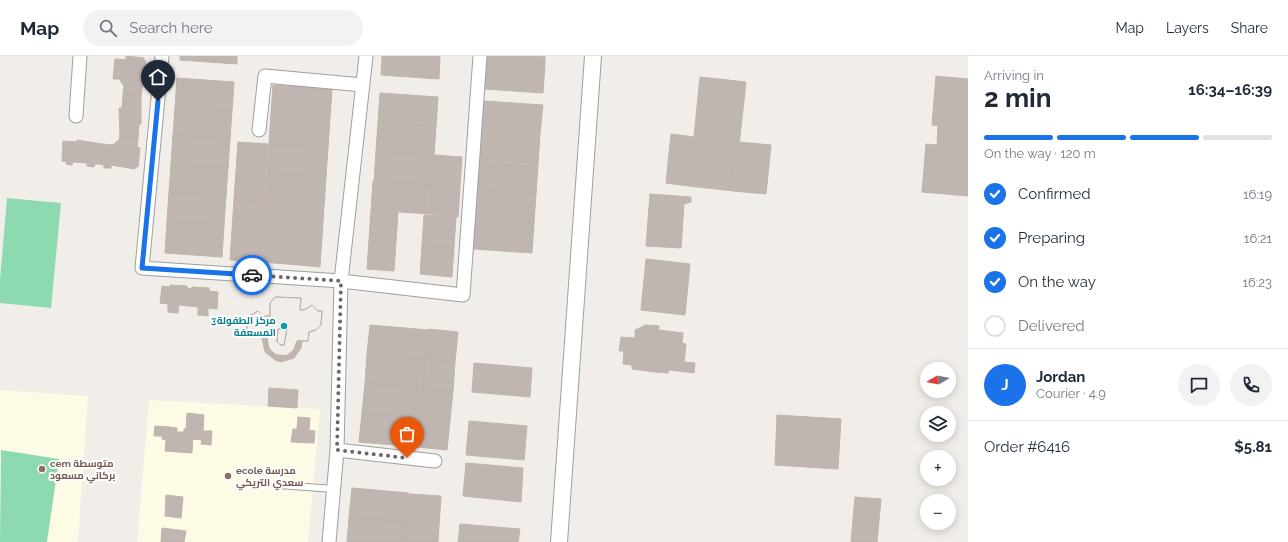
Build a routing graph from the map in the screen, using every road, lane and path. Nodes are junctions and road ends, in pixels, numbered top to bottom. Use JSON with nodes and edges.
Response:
{"nodes":[{"id":1,"x":80,"y":56,"type":"edge"},
{"id":2,"x":162,"y":56,"type":"edge"},
{"id":3,"x":366,"y":56,"type":"edge"},
{"id":4,"x":480,"y":56,"type":"edge"},
{"id":5,"x":593,"y":56,"type":"edge"},
{"id":6,"x":363,"y":85,"type":"junction"},
{"id":7,"x":76,"y":116,"type":"dead end"},
{"id":8,"x":259,"y":130,"type":"dead end"},
{"id":9,"x":341,"y":281,"type":"junction"},
{"id":10,"x":337,"y":450,"type":"junction"},
{"id":11,"x":435,"y":461,"type":"dead end"},
{"id":12,"x":278,"y":485,"type":"dead end"},
{"id":13,"x":334,"y":489,"type":"junction"},
{"id":14,"x":329,"y":542,"type":"edge"},
{"id":15,"x":559,"y":542,"type":"edge"}],
"edges":[{"from":1,"to":7,"type":"street"},
{"from":2,"to":9,"type":"street"},
{"from":3,"to":6,"type":"street"},
{"from":4,"to":9,"type":"street"},
{"from":5,"to":15,"type":"street"},
{"from":6,"to":8,"type":"street"},
{"from":6,"to":9,"type":"street"},
{"from":9,"to":10,"type":"street"},
{"from":10,"to":11,"type":"street"},
{"from":10,"to":13,"type":"street"},
{"from":12,"to":13,"type":"lane"},
{"from":13,"to":14,"type":"street"}]}
